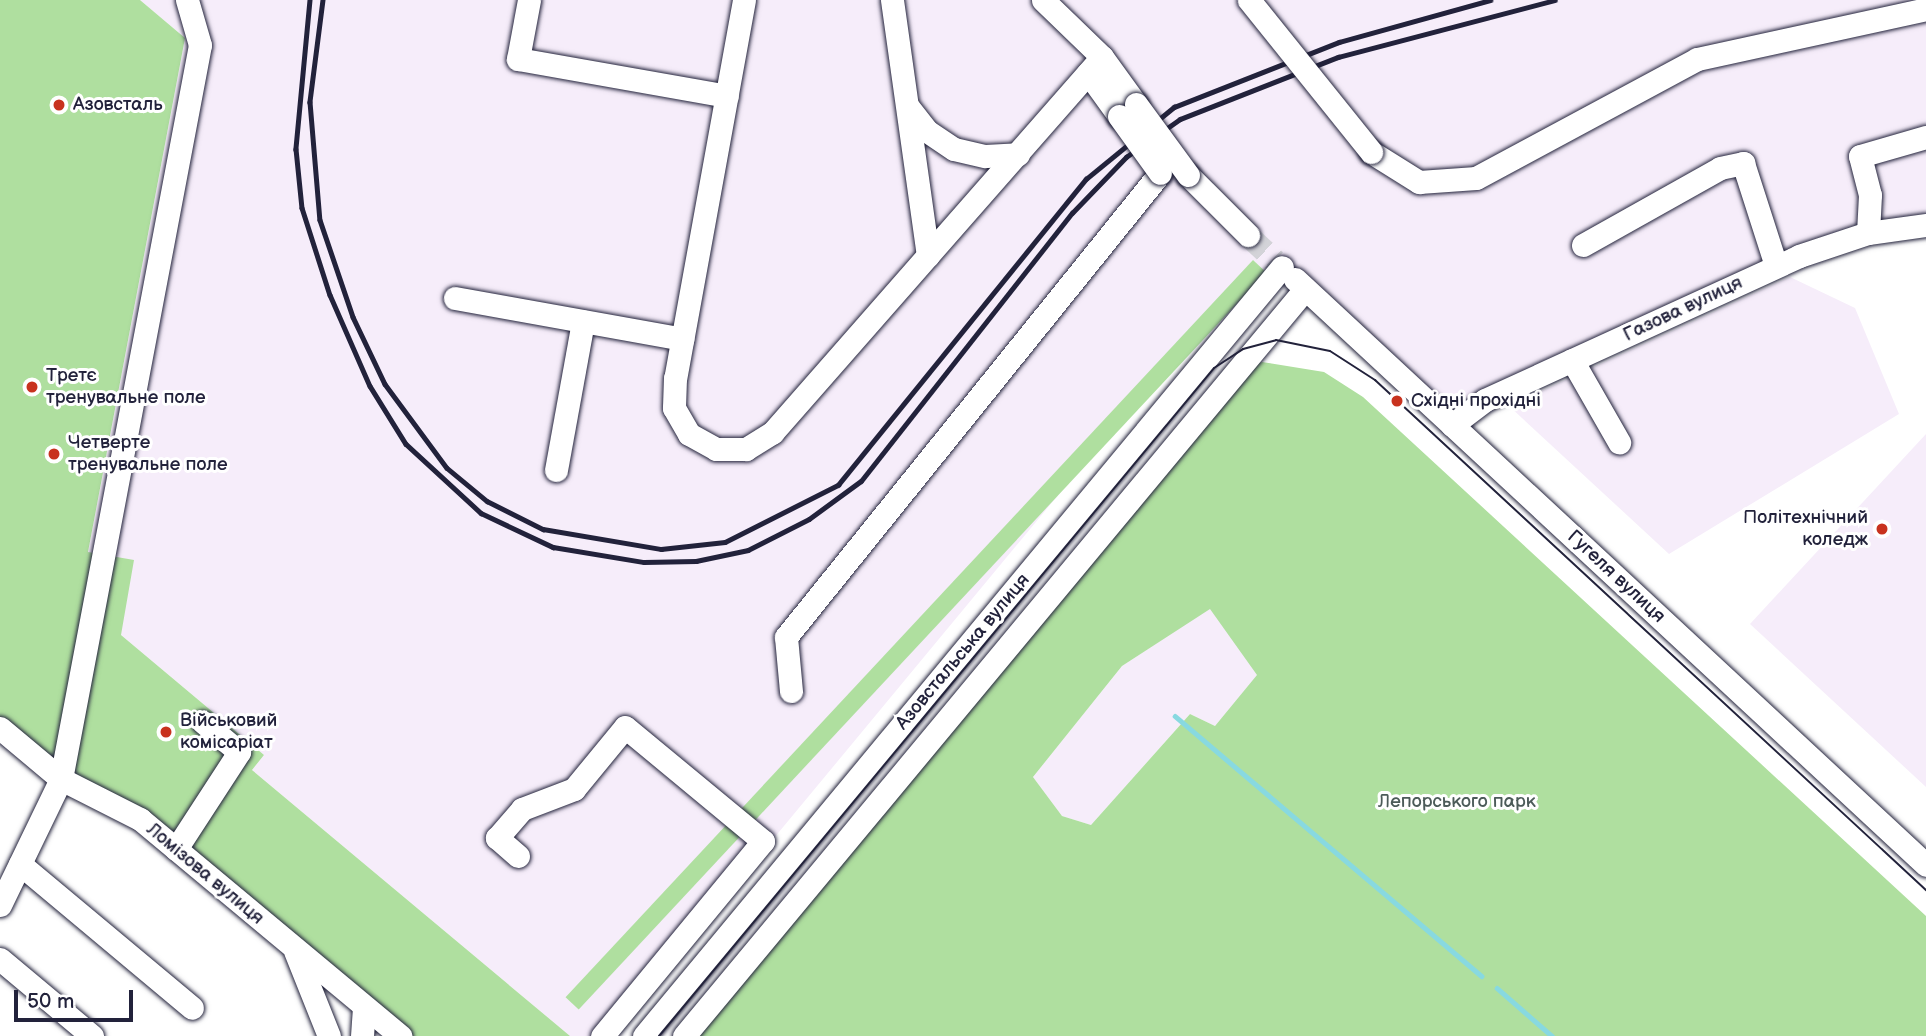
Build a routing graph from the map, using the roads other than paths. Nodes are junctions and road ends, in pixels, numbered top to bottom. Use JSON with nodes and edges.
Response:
{"nodes":[{"id":1,"x":187,"y":0,"type":"edge"},
{"id":2,"x":529,"y":0,"type":"edge"},
{"id":3,"x":744,"y":0,"type":"edge"},
{"id":4,"x":892,"y":0,"type":"edge"},
{"id":5,"x":1043,"y":0,"type":"edge"},
{"id":6,"x":1249,"y":0,"type":"edge"},
{"id":7,"x":1926,"y":9,"type":"edge"},
{"id":8,"x":1095,"y":65,"type":"junction"},
{"id":9,"x":727,"y":96,"type":"junction"},
{"id":10,"x":907,"y":106,"type":"junction"},
{"id":11,"x":1128,"y":110,"type":"junction"},
{"id":12,"x":1926,"y":137,"type":"edge"},
{"id":13,"x":1018,"y":154,"type":"junction"},
{"id":14,"x":1926,"y":225,"type":"edge"},
{"id":15,"x":1868,"y":233,"type":"junction"},
{"id":16,"x":1248,"y":235,"type":"tunnel mouth"},
{"id":17,"x":1583,"y":245,"type":"dead end"},
{"id":18,"x":928,"y":256,"type":"junction"},
{"id":19,"x":1278,"y":264,"type":"joint"},
{"id":20,"x":1776,"y":266,"type":"junction"},
{"id":21,"x":1305,"y":289,"type":"junction"},
{"id":22,"x":455,"y":298,"type":"dead end"},
{"id":23,"x":583,"y":321,"type":"junction"},
{"id":24,"x":682,"y":339,"type":"junction"},
{"id":25,"x":1572,"y":360,"type":"junction"},
{"id":26,"x":1452,"y":425,"type":"junction"},
{"id":27,"x":1619,"y":442,"type":"dead end"},
{"id":28,"x":556,"y":470,"type":"dead end"},
{"id":29,"x":791,"y":691,"type":"dead end"},
{"id":30,"x":203,"y":722,"type":"dead end"},
{"id":31,"x":0,"y":728,"type":"edge"},
{"id":32,"x":61,"y":779,"type":"junction"},
{"id":33,"x":176,"y":849,"type":"junction"},
{"id":34,"x":518,"y":856,"type":"dead end"},
{"id":35,"x":20,"y":864,"type":"junction"},
{"id":36,"x":1926,"y":865,"type":"edge"},
{"id":37,"x":0,"y":905,"type":"edge"},
{"id":38,"x":293,"y":947,"type":"junction"},
{"id":39,"x":0,"y":959,"type":"edge"},
{"id":40,"x":365,"y":1007,"type":"junction"},
{"id":41,"x":192,"y":1008,"type":"dead end"},
{"id":42,"x":92,"y":1036,"type":"edge"},
{"id":43,"x":329,"y":1036,"type":"edge"},
{"id":44,"x":362,"y":1036,"type":"edge"},
{"id":45,"x":400,"y":1036,"type":"edge"},
{"id":46,"x":602,"y":1036,"type":"edge"},
{"id":47,"x":645,"y":1036,"type":"edge"},
{"id":48,"x":684,"y":1036,"type":"edge"}],
"edges":[{"from":1,"to":32,"type":"street"},
{"from":2,"to":9,"type":"street"},
{"from":3,"to":9,"type":"street"},
{"from":4,"to":10,"type":"street"},
{"from":5,"to":8,"type":"street"},
{"from":6,"to":7,"type":"street","bridge":true},
{"from":8,"to":11,"type":"street"},
{"from":8,"to":13,"type":"street"},
{"from":9,"to":24,"type":"street"},
{"from":10,"to":13,"type":"street"},
{"from":10,"to":18,"type":"street"},
{"from":11,"to":16,"type":"street","bridge":true},
{"from":11,"to":29,"type":"street","bridge":true},
{"from":12,"to":15,"type":"street"},
{"from":13,"to":18,"type":"street"},
{"from":14,"to":15,"type":"street","name":"Газова вулиця"},
{"from":15,"to":20,"type":"street","name":"Газова вулиця"},
{"from":17,"to":20,"type":"street"},
{"from":18,"to":24,"type":"street"},
{"from":19,"to":21,"type":"street","name":"Гугеля вулиця"},
{"from":19,"to":47,"type":"street","name":"Азовстальська вулиця"},
{"from":20,"to":25,"type":"street","name":"Газова вулиця"},
{"from":21,"to":26,"type":"street","name":"Гугеля вулиця"},
{"from":21,"to":48,"type":"street","name":"Азовстальська вулиця"},
{"from":22,"to":23,"type":"street"},
{"from":23,"to":24,"type":"street"},
{"from":23,"to":28,"type":"street"},
{"from":25,"to":26,"type":"street","name":"Газова вулиця"},
{"from":25,"to":27,"type":"street"},
{"from":26,"to":36,"type":"street","name":"Гугеля вулиця"},
{"from":30,"to":33,"type":"street"},
{"from":31,"to":32,"type":"street","name":"Ломізова вулиця"},
{"from":32,"to":33,"type":"street","name":"Ломізова вулиця"},
{"from":32,"to":35,"type":"street"},
{"from":33,"to":38,"type":"street","name":"Ломізова вулиця"},
{"from":34,"to":46,"type":"street"},
{"from":35,"to":37,"type":"street"},
{"from":35,"to":41,"type":"street"},
{"from":38,"to":40,"type":"street","name":"Ломізова вулиця"},
{"from":38,"to":43,"type":"street"},
{"from":39,"to":42,"type":"street"},
{"from":40,"to":44,"type":"street"},
{"from":40,"to":45,"type":"street","name":"Ломізова вулиця"}]}
